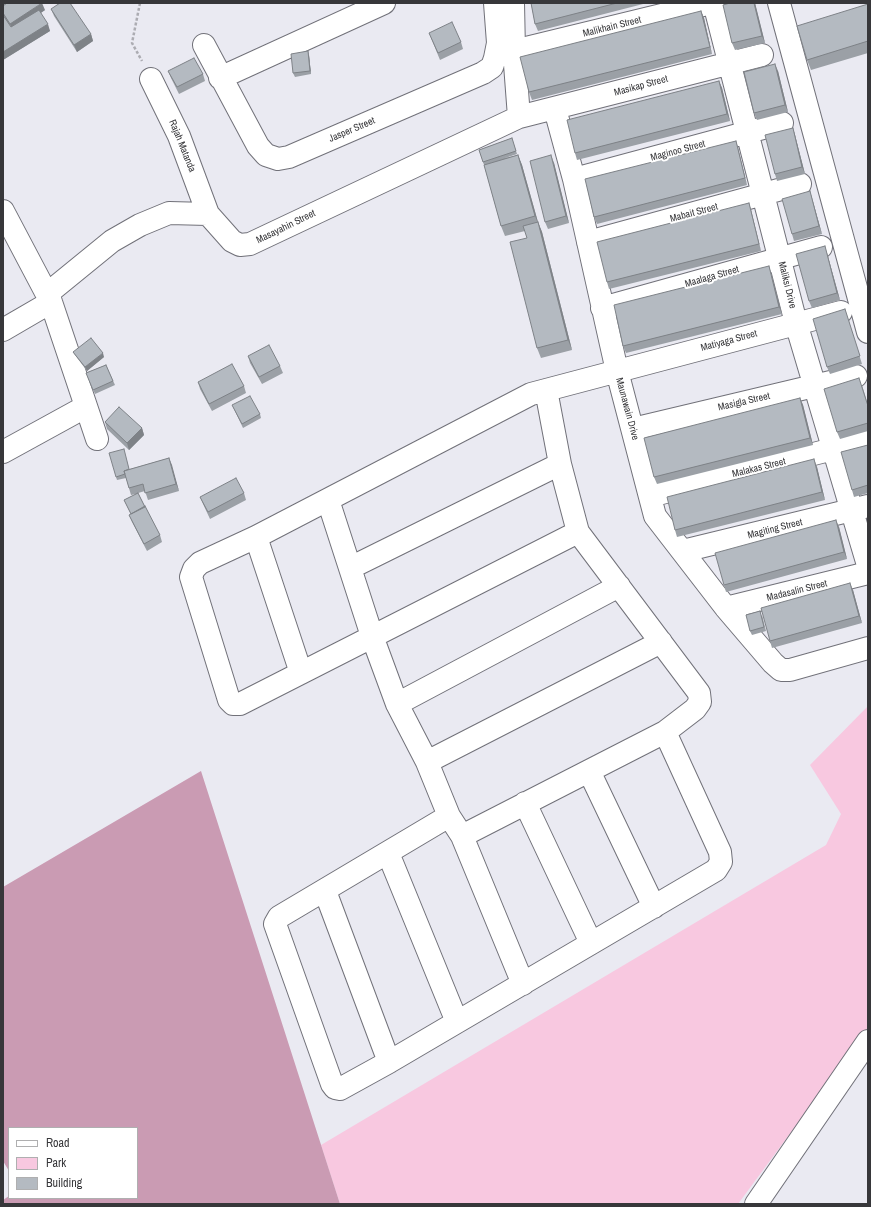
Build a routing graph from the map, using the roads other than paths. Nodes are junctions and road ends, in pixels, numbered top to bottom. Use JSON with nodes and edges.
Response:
{"nodes":[{"id":1,"x":384,"y":3,"type":"edge"},
{"id":2,"x":495,"y":3,"type":"edge"},
{"id":3,"x":513,"y":3,"type":"edge"},
{"id":4,"x":711,"y":3,"type":"edge"},
{"id":5,"x":714,"y":3,"type":"edge"},
{"id":6,"x":779,"y":3,"type":"edge"},
{"id":7,"x":204,"y":45,"type":"dead end"},
{"id":8,"x":514,"y":51,"type":"junction"},
{"id":9,"x":762,"y":55,"type":"dead end"},
{"id":10,"x":730,"y":63,"type":"junction"},
{"id":11,"x":220,"y":78,"type":"junction"},
{"id":12,"x":151,"y":79,"type":"road end"},
{"id":13,"x":555,"y":109,"type":"junction"},
{"id":14,"x":519,"y":117,"type":"junction"},
{"id":15,"x":782,"y":123,"type":"dead end"},
{"id":16,"x":747,"y":132,"type":"junction"},
{"id":17,"x":574,"y":179,"type":"junction"},
{"id":18,"x":800,"y":184,"type":"dead end"},
{"id":19,"x":763,"y":194,"type":"junction"},
{"id":20,"x":3,"y":211,"type":"edge"},
{"id":21,"x":208,"y":214,"type":"junction"},
{"id":22,"x":588,"y":242,"type":"junction"},
{"id":23,"x":822,"y":247,"type":"edge"},
{"id":24,"x":780,"y":259,"type":"junction"},
{"id":25,"x":49,"y":298,"type":"junction"},
{"id":26,"x":602,"y":308,"type":"junction"},
{"id":27,"x":842,"y":312,"type":"edge"},
{"id":28,"x":796,"y":323,"type":"junction"},
{"id":29,"x":3,"y":330,"type":"edge"},
{"id":30,"x":868,"y":332,"type":"edge"},
{"id":31,"x":617,"y":371,"type":"junction"},
{"id":32,"x":856,"y":376,"type":"dead end"},
{"id":33,"x":815,"y":386,"type":"junction"},
{"id":34,"x":546,"y":390,"type":"junction"},
{"id":35,"x":84,"y":407,"type":"junction"},
{"id":36,"x":633,"y":429,"type":"junction"},
{"id":37,"x":97,"y":439,"type":"dead end"},
{"id":38,"x":868,"y":440,"type":"edge"},
{"id":39,"x":833,"y":449,"type":"junction"},
{"id":40,"x":3,"y":452,"type":"edge"},
{"id":41,"x":560,"y":464,"type":"junction"},
{"id":42,"x":650,"y":496,"type":"junction"},
{"id":43,"x":328,"y":500,"type":"junction"},
{"id":44,"x":860,"y":508,"type":"edge"},
{"id":45,"x":578,"y":532,"type":"junction"},
{"id":46,"x":256,"y":538,"type":"junction"},
{"id":47,"x":683,"y":551,"type":"junction"},
{"id":48,"x":868,"y":565,"type":"edge"},
{"id":49,"x":350,"y":568,"type":"junction"},
{"id":50,"x":868,"y":573,"type":"edge"},
{"id":51,"x":619,"y":586,"type":"junction"},
{"id":52,"x":726,"y":608,"type":"junction"},
{"id":53,"x":372,"y":636,"type":"junction"},
{"id":54,"x":661,"y":642,"type":"junction"},
{"id":55,"x":868,"y":648,"type":"edge"},
{"id":56,"x":300,"y":673,"type":"junction"},
{"id":57,"x":396,"y":704,"type":"junction"},
{"id":58,"x":665,"y":732,"type":"junction"},
{"id":59,"x":427,"y":762,"type":"junction"},
{"id":60,"x":589,"y":771,"type":"junction"},
{"id":61,"x":525,"y":804,"type":"junction"},
{"id":62,"x":449,"y":816,"type":"junction"},
{"id":63,"x":462,"y":836,"type":"junction"},
{"id":64,"x":388,"y":853,"type":"junction"},
{"id":65,"x":325,"y":891,"type":"junction"},
{"id":66,"x":654,"y":906,"type":"junction"},
{"id":67,"x":591,"y":944,"type":"junction"},
{"id":68,"x":523,"y":984,"type":"junction"},
{"id":69,"x":457,"y":1022,"type":"junction"},
{"id":70,"x":868,"y":1040,"type":"edge"},
{"id":71,"x":389,"y":1062,"type":"junction"},
{"id":72,"x":756,"y":1204,"type":"edge"}],
"edges":[{"from":1,"to":11,"type":"street"},
{"from":2,"to":11,"type":"street","name":"Jasper Street"},
{"from":3,"to":8,"type":"street"},
{"from":4,"to":8,"type":"street","name":"Malikhain Street"},
{"from":5,"to":10,"type":"street","name":"Maliksi Drive"},
{"from":6,"to":30,"type":"street"},
{"from":7,"to":11,"type":"street","name":"Jasper Street"},
{"from":8,"to":14,"type":"street"},
{"from":9,"to":10,"type":"street","name":"Masikap Street"},
{"from":10,"to":13,"type":"street","name":"Masikap Street"},
{"from":10,"to":16,"type":"street","name":"Maliksi Drive"},
{"from":12,"to":21,"type":"street","name":"Rajah Matanda"},
{"from":13,"to":14,"type":"street","name":"Masikap Street"},
{"from":13,"to":17,"type":"street","name":"Maunawain Drive"},
{"from":14,"to":21,"type":"street","name":"Masayahin Street"},
{"from":15,"to":16,"type":"street","name":"Maginoo Street"},
{"from":16,"to":17,"type":"street","name":"Maginoo Street"},
{"from":16,"to":19,"type":"street","name":"Maliksi Drive"},
{"from":17,"to":22,"type":"street","name":"Maunawain Drive"},
{"from":18,"to":19,"type":"street","name":"Mabait Street"},
{"from":19,"to":22,"type":"street","name":"Mabait Street"},
{"from":19,"to":24,"type":"street","name":"Maliksi Drive"},
{"from":20,"to":25,"type":"street"},
{"from":21,"to":25,"type":"street"},
{"from":22,"to":26,"type":"street","name":"Maunawain Drive"},
{"from":23,"to":24,"type":"street","name":"Maalaga Street"},
{"from":24,"to":26,"type":"street","name":"Maalaga Street"},
{"from":24,"to":28,"type":"street","name":"Maliksi Drive"},
{"from":25,"to":29,"type":"street"},
{"from":25,"to":35,"type":"street"},
{"from":26,"to":31,"type":"street","name":"Maunawain Drive"},
{"from":27,"to":28,"type":"street","name":"Matiyaga Street"},
{"from":28,"to":31,"type":"street","name":"Matiyaga Street"},
{"from":28,"to":33,"type":"street","name":"Maliksi Drive"},
{"from":31,"to":34,"type":"street","name":"Matiyaga Street"},
{"from":31,"to":36,"type":"street","name":"Maunawain Drive"},
{"from":32,"to":33,"type":"street","name":"Masigla Street"},
{"from":33,"to":36,"type":"street","name":"Masigla Street"},
{"from":33,"to":39,"type":"street","name":"Maliksi Drive"},
{"from":34,"to":41,"type":"street"},
{"from":34,"to":43,"type":"street","name":"Matiyaga Street"},
{"from":35,"to":37,"type":"street"},
{"from":35,"to":40,"type":"street"},
{"from":36,"to":42,"type":"street","name":"Maunawain Drive"},
{"from":38,"to":39,"type":"street","name":"Malakas Street"},
{"from":39,"to":42,"type":"street","name":"Malakas Street"},
{"from":39,"to":44,"type":"street","name":"Maliksi Drive"},
{"from":41,"to":45,"type":"street"},
{"from":41,"to":49,"type":"street"},
{"from":42,"to":47,"type":"street","name":"Maunawain Drive"},
{"from":43,"to":46,"type":"street","name":"Matiyaga Street"},
{"from":43,"to":49,"type":"street"},
{"from":44,"to":47,"type":"street","name":"Magiting Street"},
{"from":44,"to":48,"type":"street","name":"Maliksi Drive"},
{"from":45,"to":51,"type":"street"},
{"from":45,"to":53,"type":"street"},
{"from":46,"to":56,"type":"street"},
{"from":46,"to":56,"type":"street","name":"Matiyaga Street"},
{"from":47,"to":52,"type":"street","name":"Maunawain Drive"},
{"from":49,"to":53,"type":"street"},
{"from":50,"to":52,"type":"street","name":"Madasalin Street"},
{"from":51,"to":54,"type":"street"},
{"from":51,"to":57,"type":"street"},
{"from":52,"to":55,"type":"street","name":"Maunawain Drive"},
{"from":53,"to":56,"type":"street"},
{"from":53,"to":57,"type":"street"},
{"from":54,"to":58,"type":"street"},
{"from":54,"to":59,"type":"street"},
{"from":57,"to":59,"type":"street"},
{"from":58,"to":60,"type":"street"},
{"from":58,"to":66,"type":"street"},
{"from":59,"to":62,"type":"street"},
{"from":60,"to":61,"type":"street"},
{"from":60,"to":66,"type":"street"},
{"from":61,"to":63,"type":"street"},
{"from":61,"to":67,"type":"street"},
{"from":62,"to":63,"type":"street"},
{"from":62,"to":64,"type":"street"},
{"from":63,"to":68,"type":"street"},
{"from":64,"to":65,"type":"street"},
{"from":64,"to":69,"type":"street"},
{"from":65,"to":71,"type":"street"},
{"from":65,"to":71,"type":"street"},
{"from":66,"to":67,"type":"street"},
{"from":67,"to":68,"type":"street"},
{"from":68,"to":69,"type":"street"},
{"from":69,"to":71,"type":"street"},
{"from":70,"to":72,"type":"street"}]}
